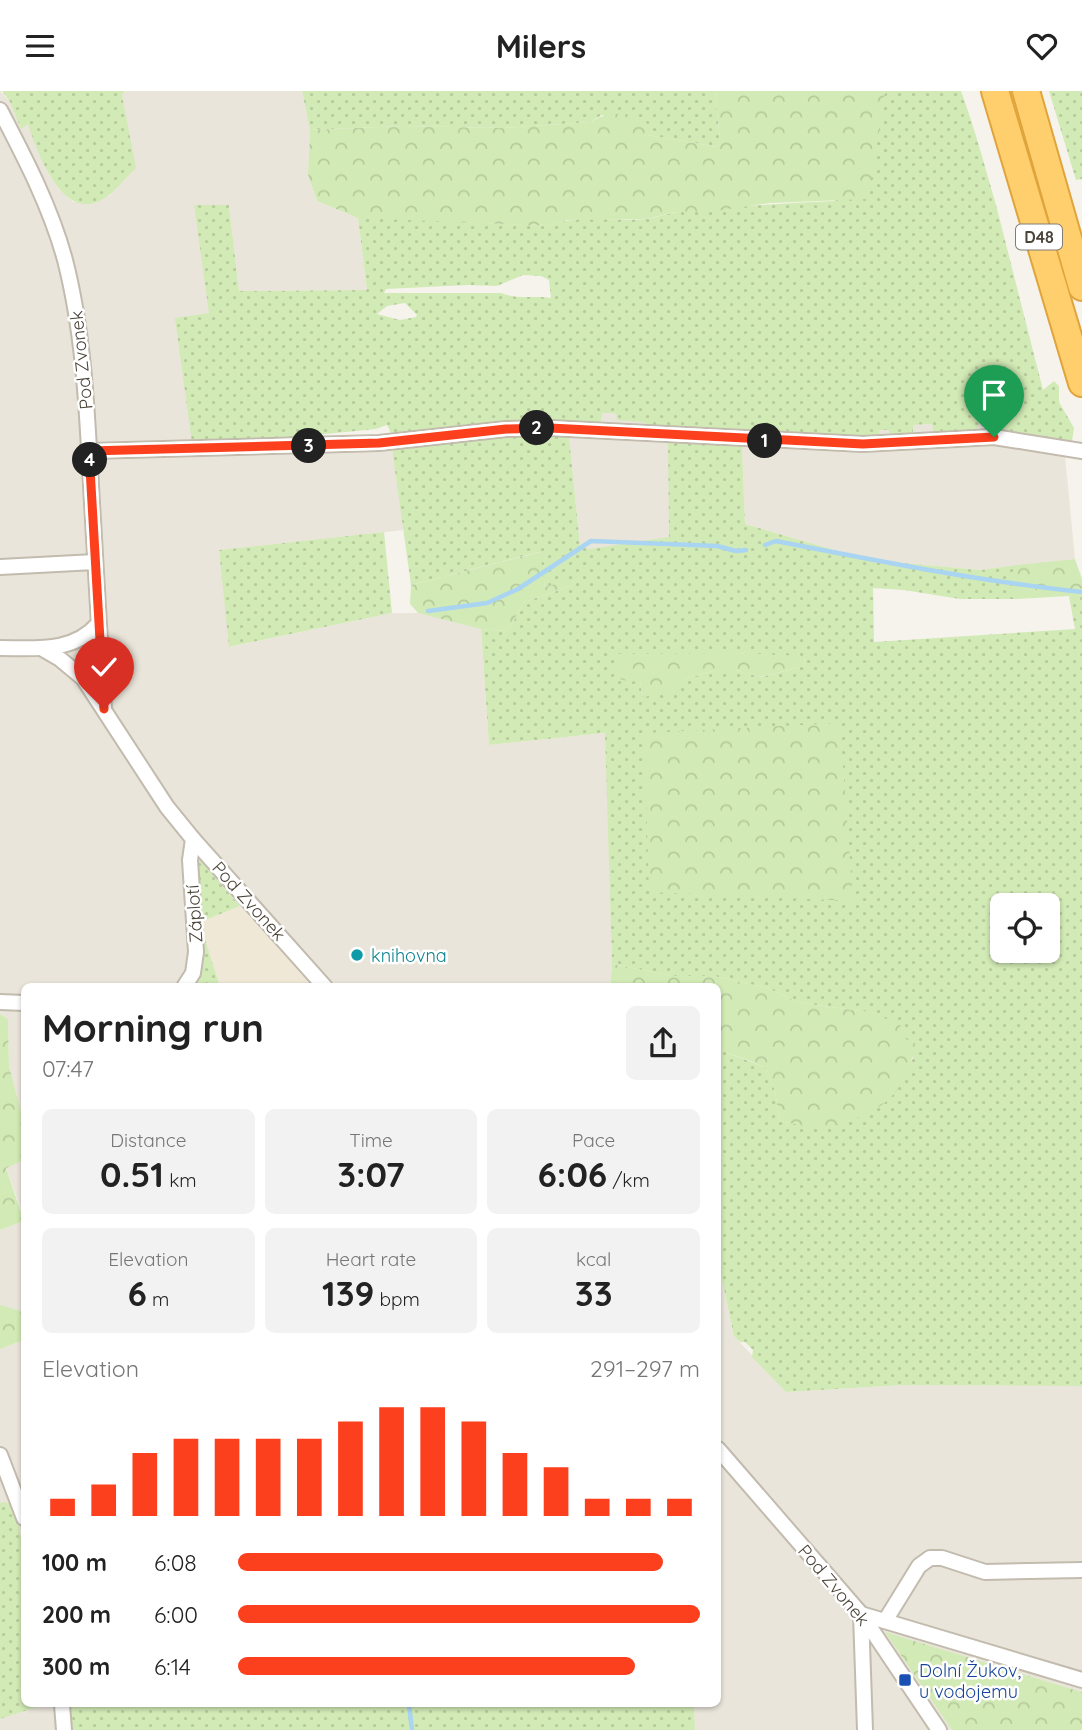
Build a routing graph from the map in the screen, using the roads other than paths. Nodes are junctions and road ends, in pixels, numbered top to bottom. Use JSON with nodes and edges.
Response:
{"nodes":[{"id":1,"x":995,"y":91,"type":"edge"},
{"id":2,"x":1026,"y":91,"type":"edge"},
{"id":3,"x":0,"y":110,"type":"edge"},
{"id":4,"x":1082,"y":287,"type":"edge"},
{"id":5,"x":1082,"y":383,"type":"edge"},
{"id":6,"x":89,"y":451,"type":"junction"},
{"id":7,"x":1082,"y":451,"type":"edge"},
{"id":8,"x":95,"y":562,"type":"junction"},
{"id":9,"x":0,"y":567,"type":"edge"},
{"id":10,"x":98,"y":624,"type":"junction"},
{"id":11,"x":0,"y":648,"type":"edge"},
{"id":12,"x":41,"y":648,"type":"junction"},
{"id":13,"x":104,"y":709,"type":"junction"},
{"id":14,"x":193,"y":839,"type":"junction"},
{"id":15,"x":187,"y":983,"type":"edge"},
{"id":16,"x":321,"y":983,"type":"edge"},
{"id":17,"x":0,"y":1002,"type":"edge"},
{"id":18,"x":21,"y":1003,"type":"edge"},
{"id":19,"x":721,"y":1452,"type":"edge"},
{"id":20,"x":0,"y":1455,"type":"edge"},
{"id":21,"x":21,"y":1510,"type":"edge"},
{"id":22,"x":1082,"y":1570,"type":"edge"},
{"id":23,"x":861,"y":1614,"type":"junction"},
{"id":24,"x":885,"y":1621,"type":"junction"},
{"id":25,"x":1082,"y":1680,"type":"edge"},
{"id":26,"x":62,"y":1707,"type":"edge"},
{"id":27,"x":64,"y":1730,"type":"edge"},
{"id":28,"x":864,"y":1730,"type":"edge"},
{"id":29,"x":939,"y":1730,"type":"edge"}],
"edges":[{"from":1,"to":5,"type":"highway","number":"D48"},
{"from":2,"to":4,"type":"highway","number":"D48"},
{"from":3,"to":6,"type":"street","name":"Pod Zvonek"},
{"from":6,"to":7,"type":"street"},
{"from":6,"to":8,"type":"street","name":"Pod Zvonek"},
{"from":8,"to":9,"type":"street"},
{"from":8,"to":10,"type":"street","name":"Pod Zvonek"},
{"from":10,"to":12,"type":"street"},
{"from":10,"to":13,"type":"street","name":"Pod Zvonek"},
{"from":11,"to":12,"type":"street"},
{"from":12,"to":13,"type":"street","name":"Pod Zvonek"},
{"from":13,"to":14,"type":"street","name":"Pod Zvonek"},
{"from":14,"to":15,"type":"street","name":"Záplotí"},
{"from":14,"to":16,"type":"street","name":"Pod Zvonek"},
{"from":17,"to":18,"type":"street"},
{"from":19,"to":23,"type":"street","name":"Pod Zvonek"},
{"from":20,"to":21,"type":"street"},
{"from":22,"to":24,"type":"street"},
{"from":23,"to":24,"type":"street"},
{"from":23,"to":28,"type":"street"},
{"from":23,"to":29,"type":"street","name":"Pod Zvonek"},
{"from":24,"to":25,"type":"street"},
{"from":26,"to":27,"type":"street"}]}
